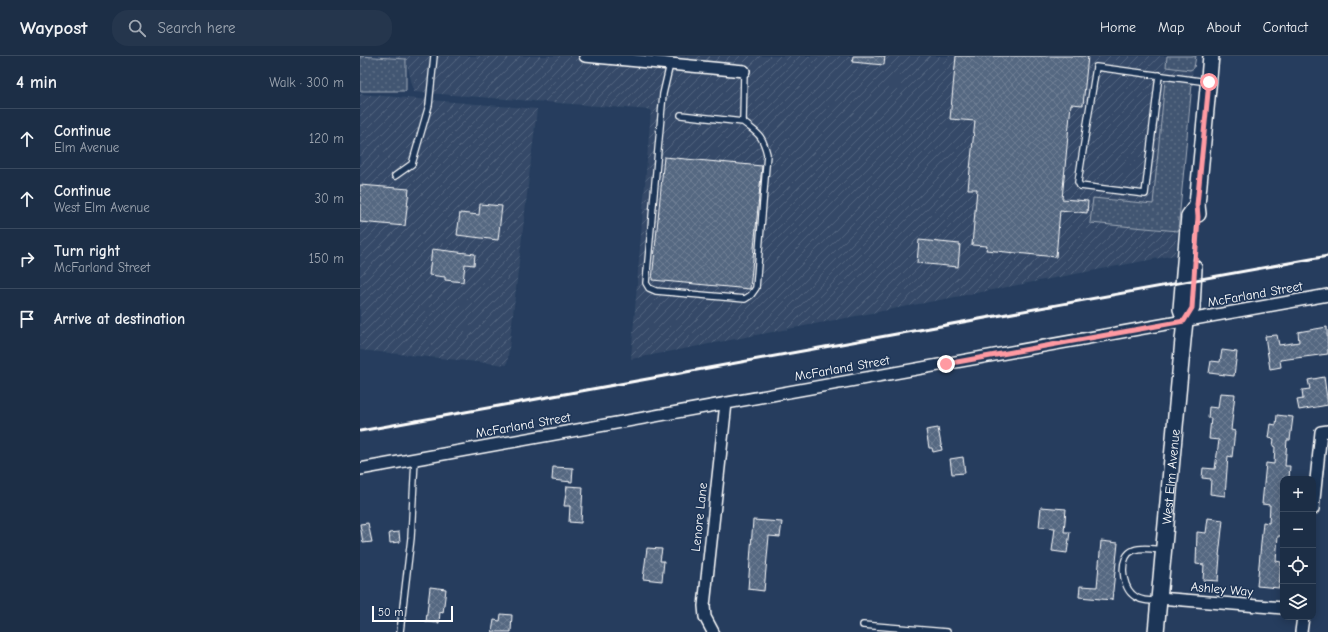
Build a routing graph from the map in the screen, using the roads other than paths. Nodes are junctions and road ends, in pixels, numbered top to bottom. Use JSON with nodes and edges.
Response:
{"nodes":[{"id":1,"x":434,"y":56,"type":"edge"},
{"id":2,"x":585,"y":56,"type":"edge"},
{"id":3,"x":1211,"y":56,"type":"edge"},
{"id":4,"x":670,"y":64,"type":"junction"},
{"id":5,"x":744,"y":71,"type":"joint"},
{"id":6,"x":1159,"y":75,"type":"junction"},
{"id":7,"x":1209,"y":82,"type":"junction"},
{"id":8,"x":681,"y":115,"type":"dead end"},
{"id":9,"x":743,"y":122,"type":"junction"},
{"id":10,"x":395,"y":176,"type":"dead end"},
{"id":11,"x":1328,"y":295,"type":"edge"},
{"id":12,"x":1184,"y":321,"type":"junction"},
{"id":13,"x":726,"y":403,"type":"junction"},
{"id":14,"x":1324,"y":432,"type":"edge"},
{"id":15,"x":416,"y":459,"type":"junction"},
{"id":16,"x":360,"y":469,"type":"edge"},
{"id":17,"x":1316,"y":488,"type":"edge"},
{"id":18,"x":1164,"y":550,"type":"junction"},
{"id":19,"x":1159,"y":600,"type":"junction"},
{"id":20,"x":1280,"y":608,"type":"edge"},
{"id":21,"x":1302,"y":620,"type":"edge"},
{"id":22,"x":862,"y":625,"type":"dead end"},
{"id":23,"x":400,"y":632,"type":"edge"},
{"id":24,"x":713,"y":632,"type":"edge"},
{"id":25,"x":947,"y":632,"type":"edge"},
{"id":26,"x":1156,"y":632,"type":"edge"},
{"id":27,"x":1301,"y":632,"type":"edge"}],
"edges":[{"from":1,"to":10,"type":"lane"},
{"from":2,"to":4,"type":"street"},
{"from":3,"to":7,"type":"street","name":"West Elm Avenue"},
{"from":4,"to":5,"type":"street"},
{"from":4,"to":9,"type":"lane"},
{"from":5,"to":9,"type":"lane"},
{"from":6,"to":6,"type":"lane"},
{"from":6,"to":7,"type":"lane"},
{"from":7,"to":12,"type":"street","name":"West Elm Avenue"},
{"from":8,"to":9,"type":"lane"},
{"from":11,"to":12,"type":"street","name":"McFarland Street"},
{"from":12,"to":13,"type":"street","name":"McFarland Street"},
{"from":12,"to":18,"type":"street","name":"West Elm Avenue"},
{"from":13,"to":15,"type":"street","name":"McFarland Street"},
{"from":13,"to":24,"type":"street","name":"Lenore Lane"},
{"from":14,"to":17,"type":"street"},
{"from":15,"to":16,"type":"street","name":"McFarland Street"},
{"from":15,"to":23,"type":"lane"},
{"from":18,"to":19,"type":"street","name":"West Elm Avenue"},
{"from":18,"to":19,"type":"lane"},
{"from":19,"to":20,"type":"street","name":"Ashley Way"},
{"from":19,"to":26,"type":"street","name":"West Elm Avenue"},
{"from":21,"to":27,"type":"street"},
{"from":22,"to":25,"type":"lane"}]}
